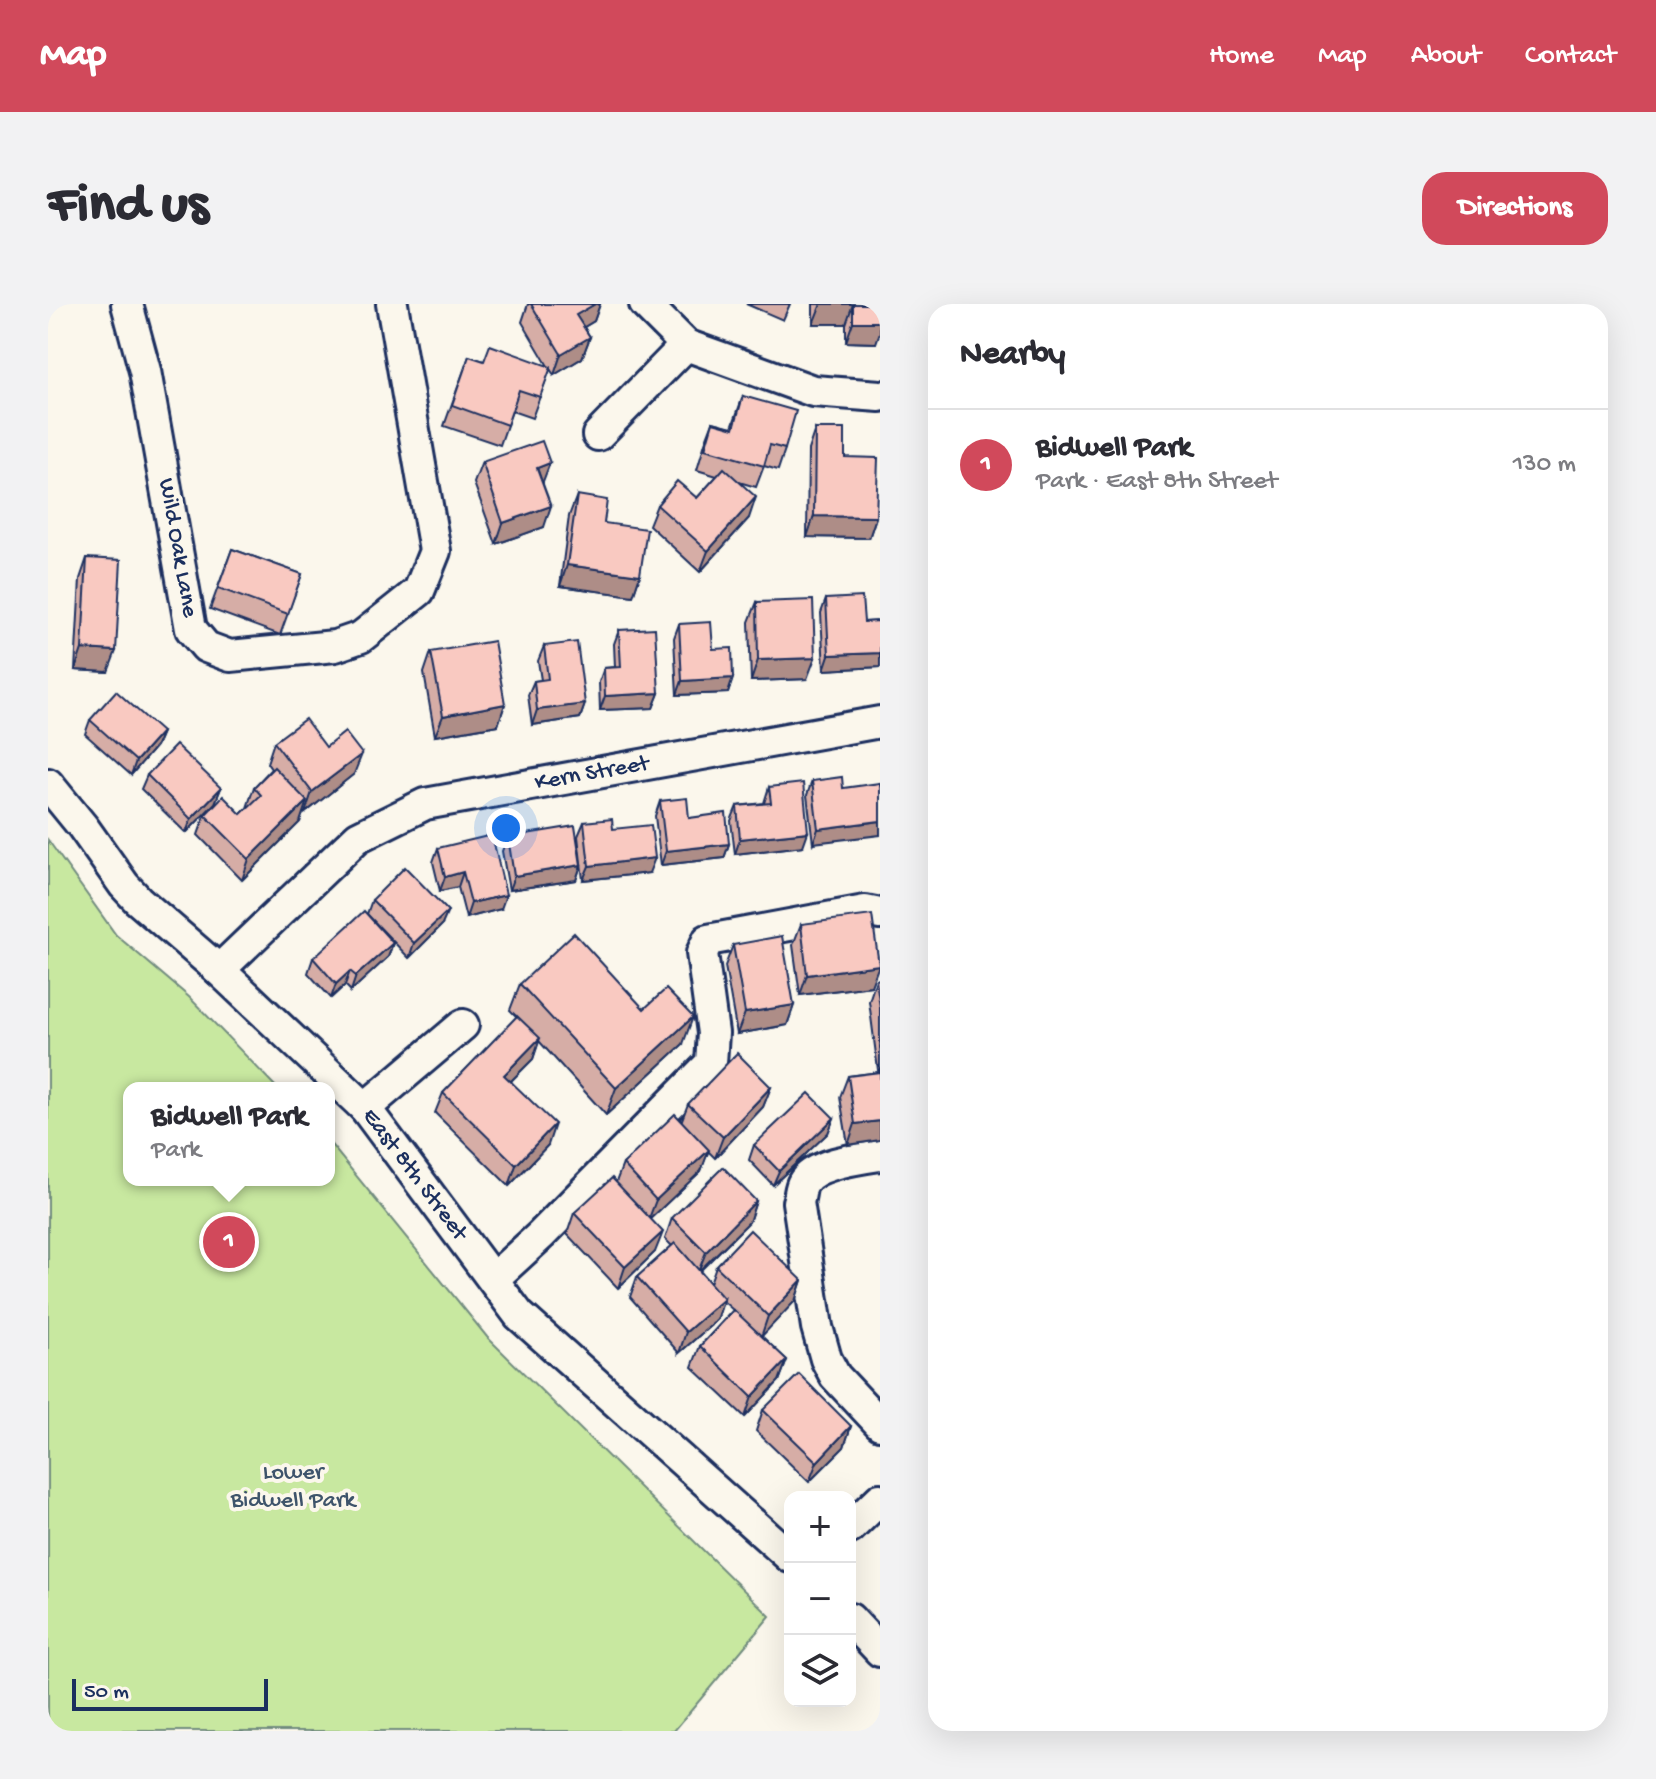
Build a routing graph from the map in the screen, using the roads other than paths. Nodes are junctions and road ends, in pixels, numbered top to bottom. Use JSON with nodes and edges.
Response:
{"nodes":[{"id":1,"x":127,"y":304,"type":"edge"},
{"id":2,"x":392,"y":304,"type":"edge"},
{"id":3,"x":645,"y":304,"type":"edge"},
{"id":4,"x":686,"y":345,"type":"junction"},
{"id":5,"x":880,"y":396,"type":"edge"},
{"id":6,"x":598,"y":435,"type":"dead end"},
{"id":7,"x":880,"y":722,"type":"edge"},
{"id":8,"x":48,"y":784,"type":"edge"},
{"id":9,"x":880,"y":914,"type":"edge"},
{"id":10,"x":219,"y":970,"type":"junction"},
{"id":11,"x":463,"y":1025,"type":"dead end"},
{"id":12,"x":365,"y":1108,"type":"junction"},
{"id":13,"x":880,"y":1155,"type":"edge"},
{"id":14,"x":493,"y":1279,"type":"junction"},
{"id":15,"x":880,"y":1424,"type":"edge"},
{"id":16,"x":880,"y":1499,"type":"edge"},
{"id":17,"x":856,"y":1522,"type":"edge"},
{"id":18,"x":784,"y":1552,"type":"edge"},
{"id":19,"x":856,"y":1625,"type":"edge"},
{"id":20,"x":880,"y":1651,"type":"edge"}],
"edges":[{"from":1,"to":2,"type":"street","name":"Wild Oak Lane"},
{"from":3,"to":4,"type":"street"},
{"from":4,"to":5,"type":"street"},
{"from":4,"to":6,"type":"street"},
{"from":7,"to":10,"type":"street","name":"Kern Street"},
{"from":8,"to":10,"type":"street","name":"East 8th Street"},
{"from":9,"to":14,"type":"street"},
{"from":10,"to":12,"type":"street","name":"East 8th Street"},
{"from":11,"to":12,"type":"street"},
{"from":12,"to":14,"type":"street","name":"East 8th Street"},
{"from":13,"to":15,"type":"street"},
{"from":14,"to":18,"type":"street","name":"East 8th Street"},
{"from":16,"to":17,"type":"street"},
{"from":19,"to":20,"type":"street"}]}
